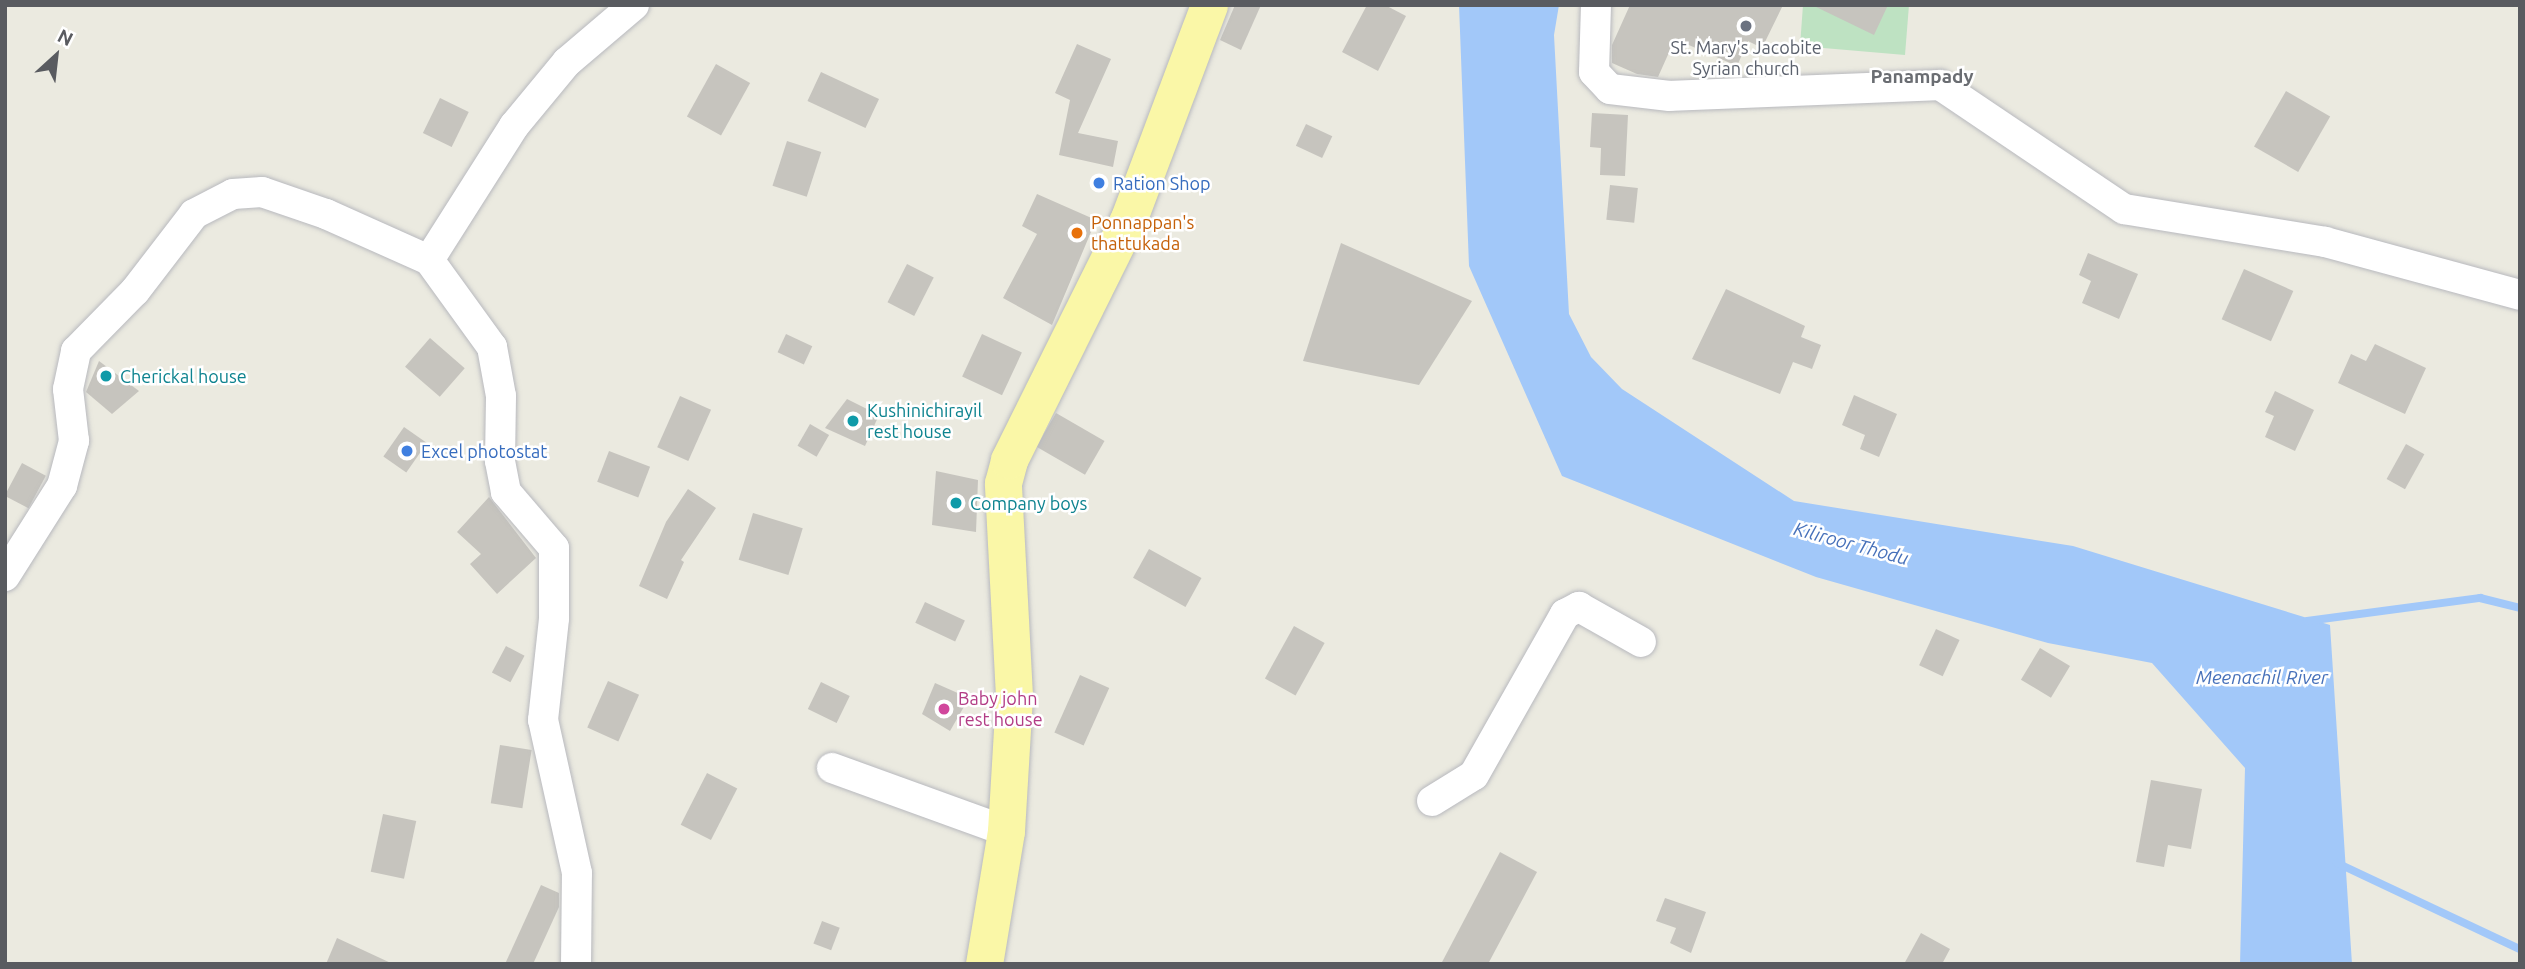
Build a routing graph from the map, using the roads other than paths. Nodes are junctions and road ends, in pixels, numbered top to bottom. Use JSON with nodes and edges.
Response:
{"nodes":[{"id":1,"x":634,"y":5,"type":"edge"},
{"id":2,"x":1209,"y":5,"type":"edge"},
{"id":3,"x":1596,"y":5,"type":"edge"},
{"id":4,"x":429,"y":260,"type":"junction"},
{"id":5,"x":2520,"y":295,"type":"edge"},
{"id":6,"x":5,"y":576,"type":"edge"},
{"id":7,"x":1641,"y":642,"type":"dead end"},
{"id":8,"x":832,"y":768,"type":"dead end"},
{"id":9,"x":1432,"y":801,"type":"dead end"},
{"id":10,"x":1006,"y":831,"type":"junction"},
{"id":11,"x":576,"y":964,"type":"edge"},
{"id":12,"x":984,"y":964,"type":"edge"}],
"edges":[{"from":1,"to":4,"type":"street"},
{"from":2,"to":10,"type":"main road"},
{"from":3,"to":5,"type":"street"},
{"from":4,"to":6,"type":"street"},
{"from":4,"to":11,"type":"street"},
{"from":7,"to":9,"type":"street"},
{"from":8,"to":10,"type":"street"},
{"from":10,"to":12,"type":"main road"}]}
